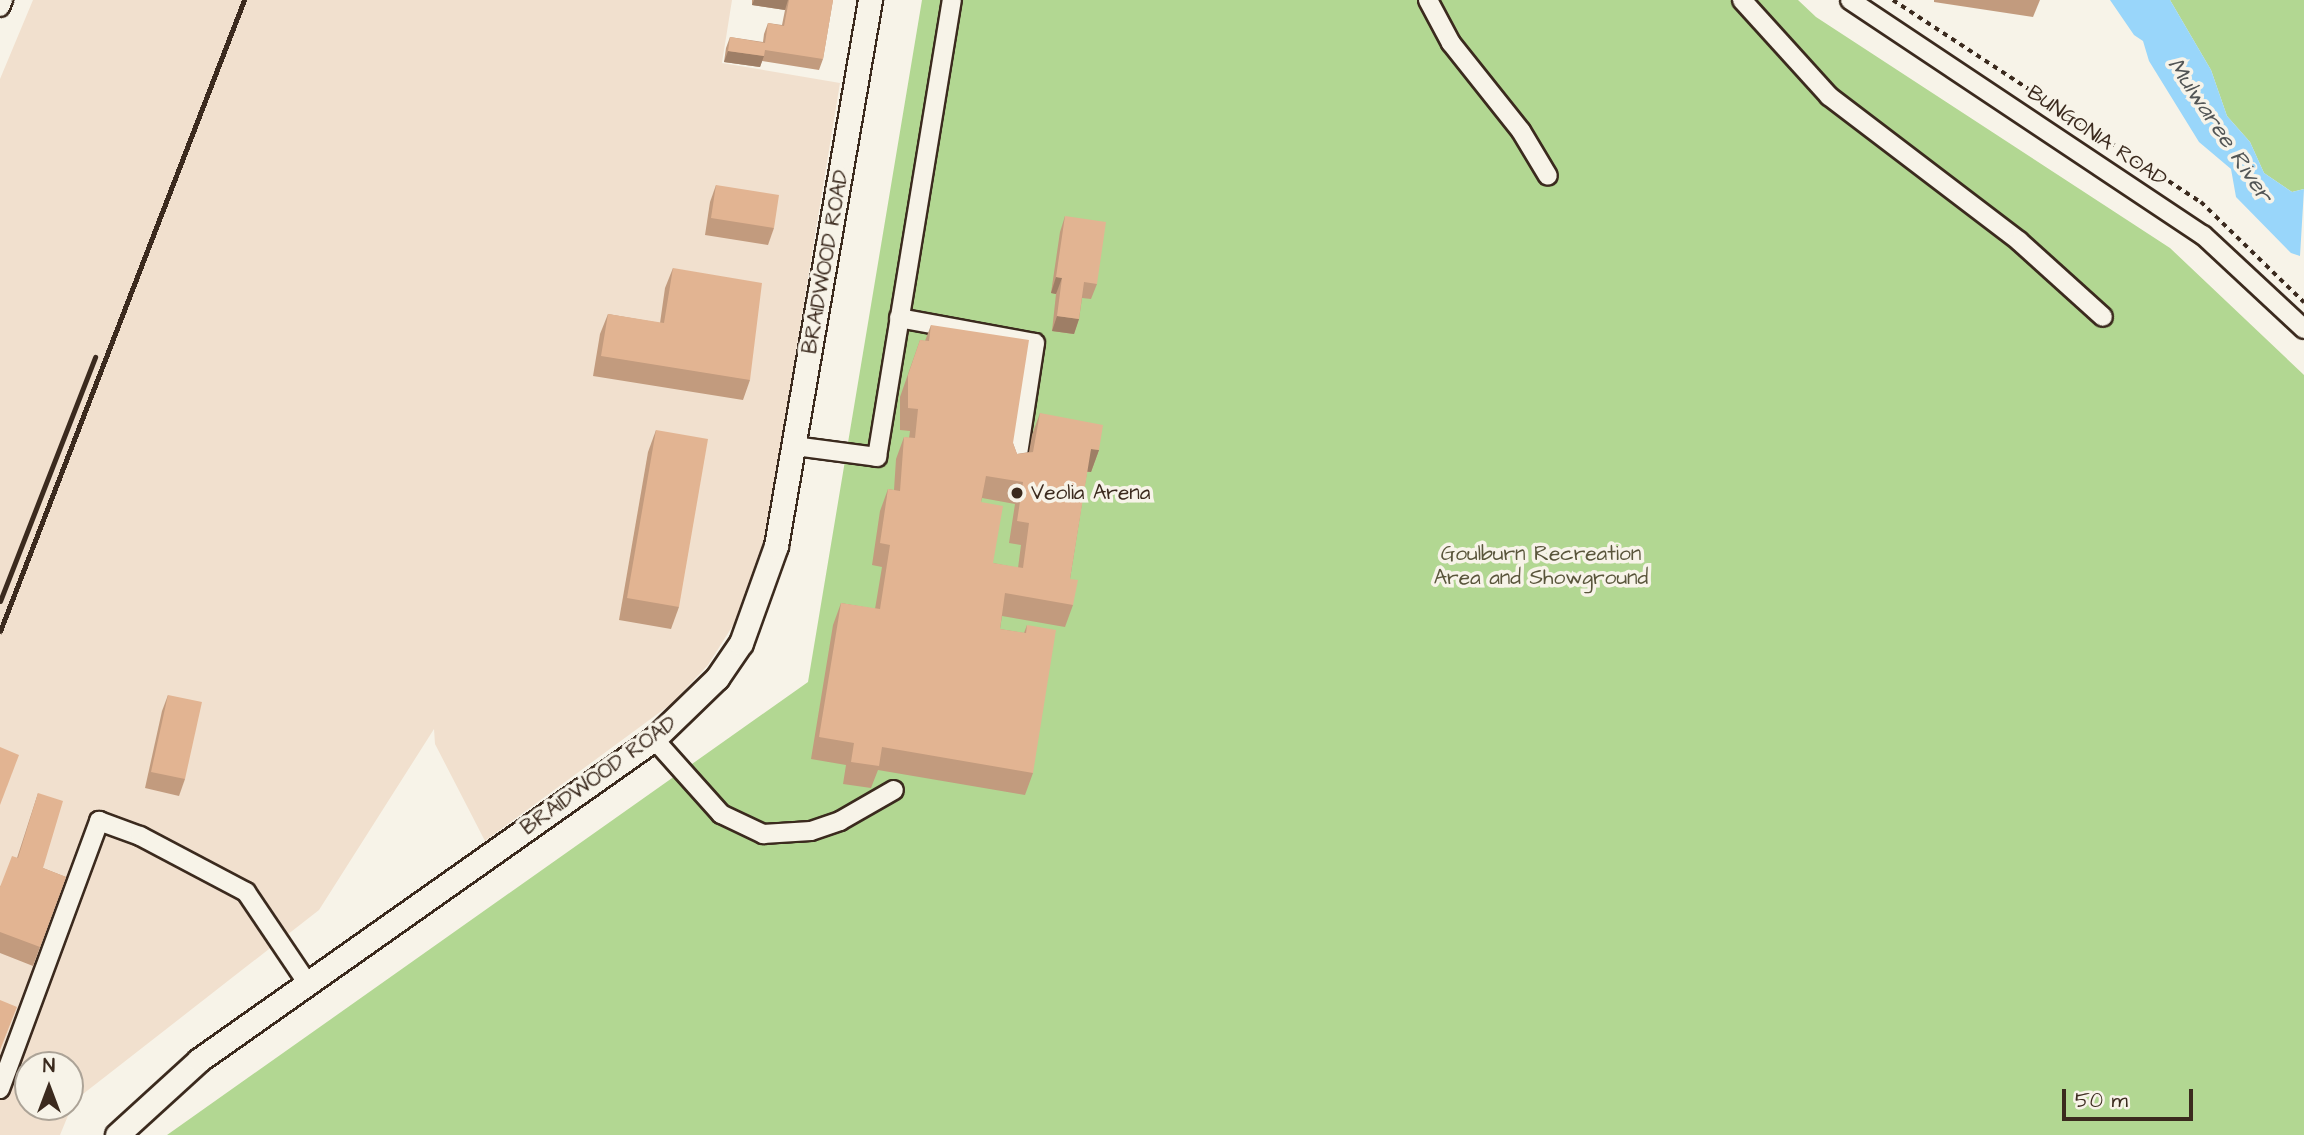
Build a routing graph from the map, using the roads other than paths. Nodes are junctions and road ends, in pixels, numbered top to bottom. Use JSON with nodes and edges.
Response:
{"nodes":[{"id":1,"x":3,"y":0,"type":"edge"},
{"id":2,"x":870,"y":0,"type":"edge"},
{"id":3,"x":952,"y":0,"type":"edge"},
{"id":4,"x":1428,"y":0,"type":"edge"},
{"id":5,"x":1742,"y":0,"type":"edge"},
{"id":6,"x":1850,"y":0,"type":"edge"},
{"id":7,"x":0,"y":7,"type":"edge"},
{"id":8,"x":1548,"y":176,"type":"dead end"},
{"id":9,"x":2103,"y":317,"type":"dead end"},
{"id":10,"x":899,"y":318,"type":"junction"},
{"id":11,"x":2304,"y":328,"type":"edge"},
{"id":12,"x":795,"y":446,"type":"junction"},
{"id":13,"x":1016,"y":467,"type":"edge"},
{"id":14,"x":654,"y":739,"type":"junction"},
{"id":15,"x":894,"y":790,"type":"dead end"},
{"id":16,"x":308,"y":984,"type":"junction"},
{"id":17,"x":0,"y":1089,"type":"edge"},
{"id":18,"x":117,"y":1135,"type":"edge"}],
"edges":[{"from":1,"to":7,"type":"street"},
{"from":2,"to":12,"type":"main road","name":"BRAIDWOOD ROAD"},
{"from":3,"to":10,"type":"street"},
{"from":4,"to":8,"type":"street"},
{"from":5,"to":9,"type":"street"},
{"from":6,"to":11,"type":"street","name":"BUNGONIA ROAD"},
{"from":10,"to":12,"type":"street"},
{"from":10,"to":13,"type":"street"},
{"from":12,"to":14,"type":"main road","name":"BRAIDWOOD ROAD"},
{"from":14,"to":15,"type":"street"},
{"from":14,"to":16,"type":"main road","name":"BRAIDWOOD ROAD"},
{"from":16,"to":17,"type":"street"},
{"from":16,"to":18,"type":"main road","name":"BRAIDWOOD ROAD"}]}
